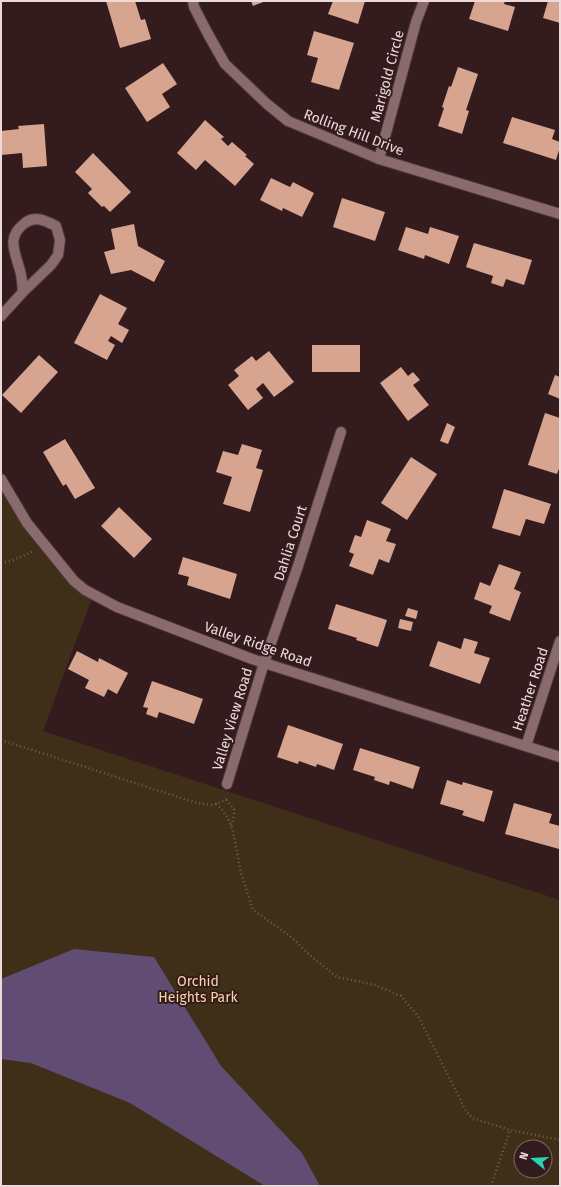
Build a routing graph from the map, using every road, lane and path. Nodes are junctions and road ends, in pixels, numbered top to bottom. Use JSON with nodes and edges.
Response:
{"nodes":[{"id":1,"x":193,"y":1,"type":"edge"},
{"id":2,"x":424,"y":1,"type":"edge"},
{"id":3,"x":380,"y":159,"type":"junction"},
{"id":4,"x":560,"y":214,"type":"edge"},
{"id":5,"x":23,"y":292,"type":"junction"},
{"id":6,"x":1,"y":316,"type":"edge"},
{"id":7,"x":341,"y":432,"type":"dead end"},
{"id":8,"x":1,"y":479,"type":"edge"},
{"id":9,"x":45,"y":546,"type":"junction"},
{"id":10,"x":1,"y":563,"type":"edge"},
{"id":11,"x":560,"y":641,"type":"edge"},
{"id":12,"x":264,"y":663,"type":"junction"},
{"id":13,"x":1,"y":740,"type":"edge"},
{"id":14,"x":526,"y":746,"type":"junction"},
{"id":15,"x":560,"y":757,"type":"edge"},
{"id":16,"x":227,"y":784,"type":"dead end"},
{"id":17,"x":226,"y":800,"type":"dead end"},
{"id":18,"x":231,"y":826,"type":"junction"},
{"id":19,"x":510,"y":1130,"type":"junction"},
{"id":20,"x":560,"y":1140,"type":"edge"},
{"id":21,"x":491,"y":1186,"type":"edge"}],
"edges":[{"from":1,"to":3,"type":"street","name":"Rolling Hill Drive"},
{"from":2,"to":3,"type":"street","name":"Marigold Circle"},
{"from":3,"to":4,"type":"street","name":"Rolling Hill Drive"},
{"from":5,"to":5,"type":"street"},
{"from":5,"to":6,"type":"street"},
{"from":7,"to":12,"type":"street","name":"Dahlia Court"},
{"from":8,"to":9,"type":"street","name":"Valley Ridge Road"},
{"from":9,"to":10,"type":"path"},
{"from":9,"to":12,"type":"street","name":"Valley Ridge Road"},
{"from":11,"to":14,"type":"street","name":"Heather Road"},
{"from":12,"to":14,"type":"street","name":"Valley Ridge Road"},
{"from":12,"to":16,"type":"street","name":"Valley View Road"},
{"from":13,"to":18,"type":"path"},
{"from":14,"to":15,"type":"street","name":"Valley Ridge Road"},
{"from":17,"to":18,"type":"path"},
{"from":18,"to":19,"type":"path"},
{"from":19,"to":20,"type":"path"},
{"from":19,"to":21,"type":"path"}]}
